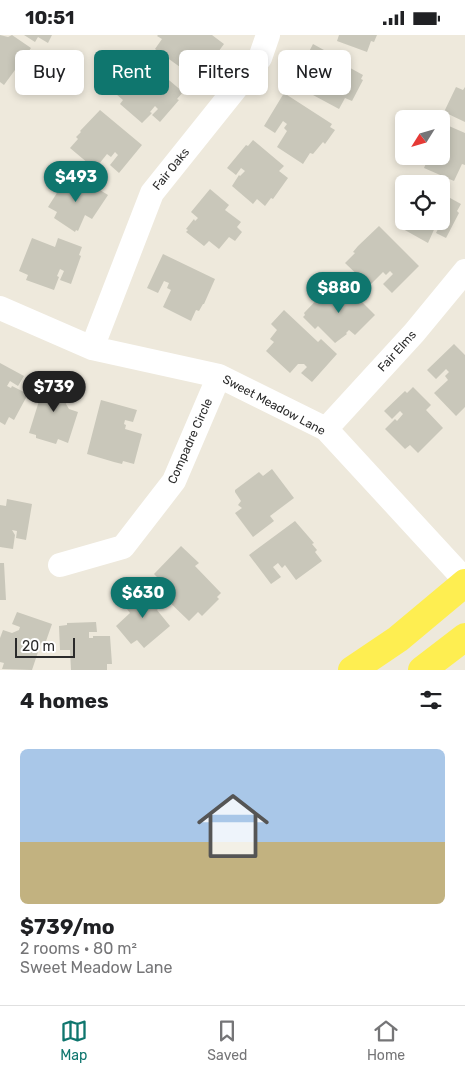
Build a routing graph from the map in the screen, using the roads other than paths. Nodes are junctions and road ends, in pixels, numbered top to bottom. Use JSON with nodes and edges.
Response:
{"nodes":[{"id":1,"x":268,"y":35,"type":"edge"},
{"id":2,"x":465,"y":271,"type":"edge"},
{"id":3,"x":0,"y":308,"type":"edge"},
{"id":4,"x":92,"y":348,"type":"junction"},
{"id":5,"x":219,"y":376,"type":"junction"},
{"id":6,"x":326,"y":429,"type":"junction"},
{"id":7,"x":60,"y":565,"type":"dead end"},
{"id":8,"x":465,"y":581,"type":"edge"},
{"id":9,"x":465,"y":637,"type":"edge"},
{"id":10,"x":352,"y":670,"type":"edge"},
{"id":11,"x":422,"y":670,"type":"edge"}],
"edges":[{"from":1,"to":4,"type":"street","name":"Fair Oaks"},
{"from":2,"to":6,"type":"street","name":"Fair Elms"},
{"from":3,"to":4,"type":"street","name":"Sweet Meadow Lane"},
{"from":4,"to":5,"type":"street","name":"Sweet Meadow Lane"},
{"from":5,"to":6,"type":"street","name":"Sweet Meadow Lane"},
{"from":5,"to":7,"type":"street","name":"Compadre Circle"},
{"from":6,"to":8,"type":"street","name":"Sweet Meadow Lane"},
{"from":8,"to":10,"type":"main road"},
{"from":9,"to":11,"type":"main road"}]}
